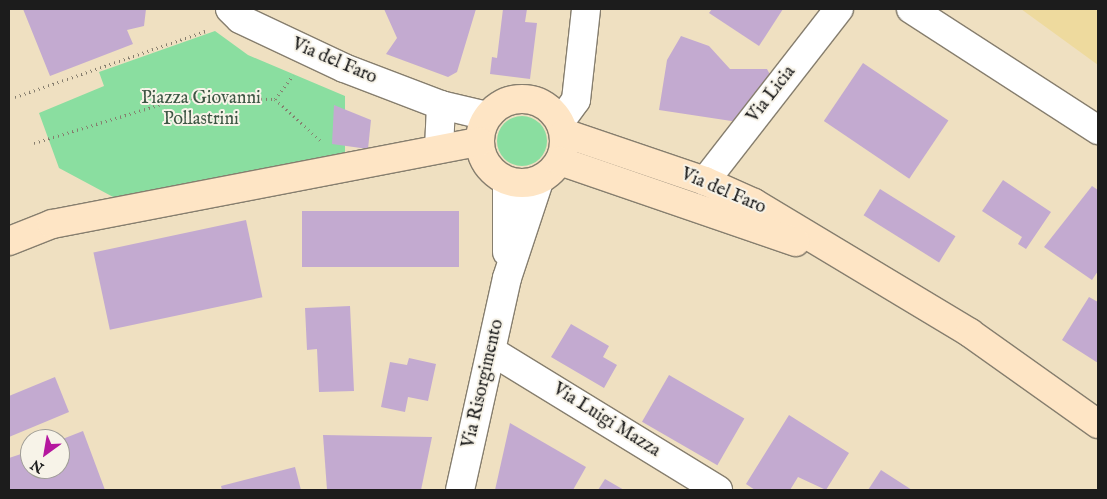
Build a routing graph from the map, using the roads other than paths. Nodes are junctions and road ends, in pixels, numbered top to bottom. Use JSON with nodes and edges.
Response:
{"nodes":[{"id":1,"x":586,"y":9,"type":"edge"},
{"id":2,"x":840,"y":9,"type":"edge"},
{"id":3,"x":911,"y":9,"type":"edge"},
{"id":4,"x":244,"y":12,"type":"edge"},
{"id":5,"x":441,"y":105,"type":"junction"},
{"id":6,"x":487,"y":116,"type":"junction"},
{"id":7,"x":562,"y":128,"type":"junction"},
{"id":8,"x":1098,"y":130,"type":"edge"},
{"id":9,"x":479,"y":142,"type":"junction"},
{"id":10,"x":439,"y":149,"type":"junction"},
{"id":11,"x":560,"y":161,"type":"junction"},
{"id":12,"x":539,"y":180,"type":"junction"},
{"id":13,"x":507,"y":181,"type":"junction"},
{"id":14,"x":705,"y":181,"type":"junction"},
{"id":15,"x":18,"y":236,"type":"edge"},
{"id":16,"x":871,"y":271,"type":"junction"},
{"id":17,"x":506,"y":278,"type":"junction"},
{"id":18,"x":493,"y":352,"type":"junction"},
{"id":19,"x":1098,"y":424,"type":"edge"},
{"id":20,"x":460,"y":490,"type":"edge"},
{"id":21,"x":718,"y":490,"type":"edge"}],
"edges":[{"from":1,"to":7,"type":"street"},
{"from":2,"to":14,"type":"street","name":"Via Licia"},
{"from":3,"to":8,"type":"street"},
{"from":4,"to":5,"type":"street","name":"Via del Faro"},
{"from":5,"to":6,"type":"street","name":"Via del Faro"},
{"from":5,"to":10,"type":"street"},
{"from":6,"to":7,"type":"street"},
{"from":6,"to":9,"type":"street"},
{"from":7,"to":11,"type":"street"},
{"from":7,"to":14,"type":"street","name":"Via del Faro"},
{"from":9,"to":10,"type":"street"},
{"from":9,"to":13,"type":"street"},
{"from":10,"to":15,"type":"street"},
{"from":11,"to":12,"type":"street"},
{"from":11,"to":16,"type":"street","name":"Via del Faro"},
{"from":12,"to":13,"type":"street"},
{"from":12,"to":17,"type":"street","name":"Via Risorgimento"},
{"from":13,"to":17,"type":"street","name":"Via Risorgimento"},
{"from":14,"to":16,"type":"street","name":"Via del Faro"},
{"from":16,"to":19,"type":"street","name":"Via del Faro"},
{"from":17,"to":18,"type":"street","name":"Via Risorgimento"},
{"from":18,"to":20,"type":"street","name":"Via Risorgimento"},
{"from":18,"to":21,"type":"street","name":"Via Luigi Mazza"}]}
